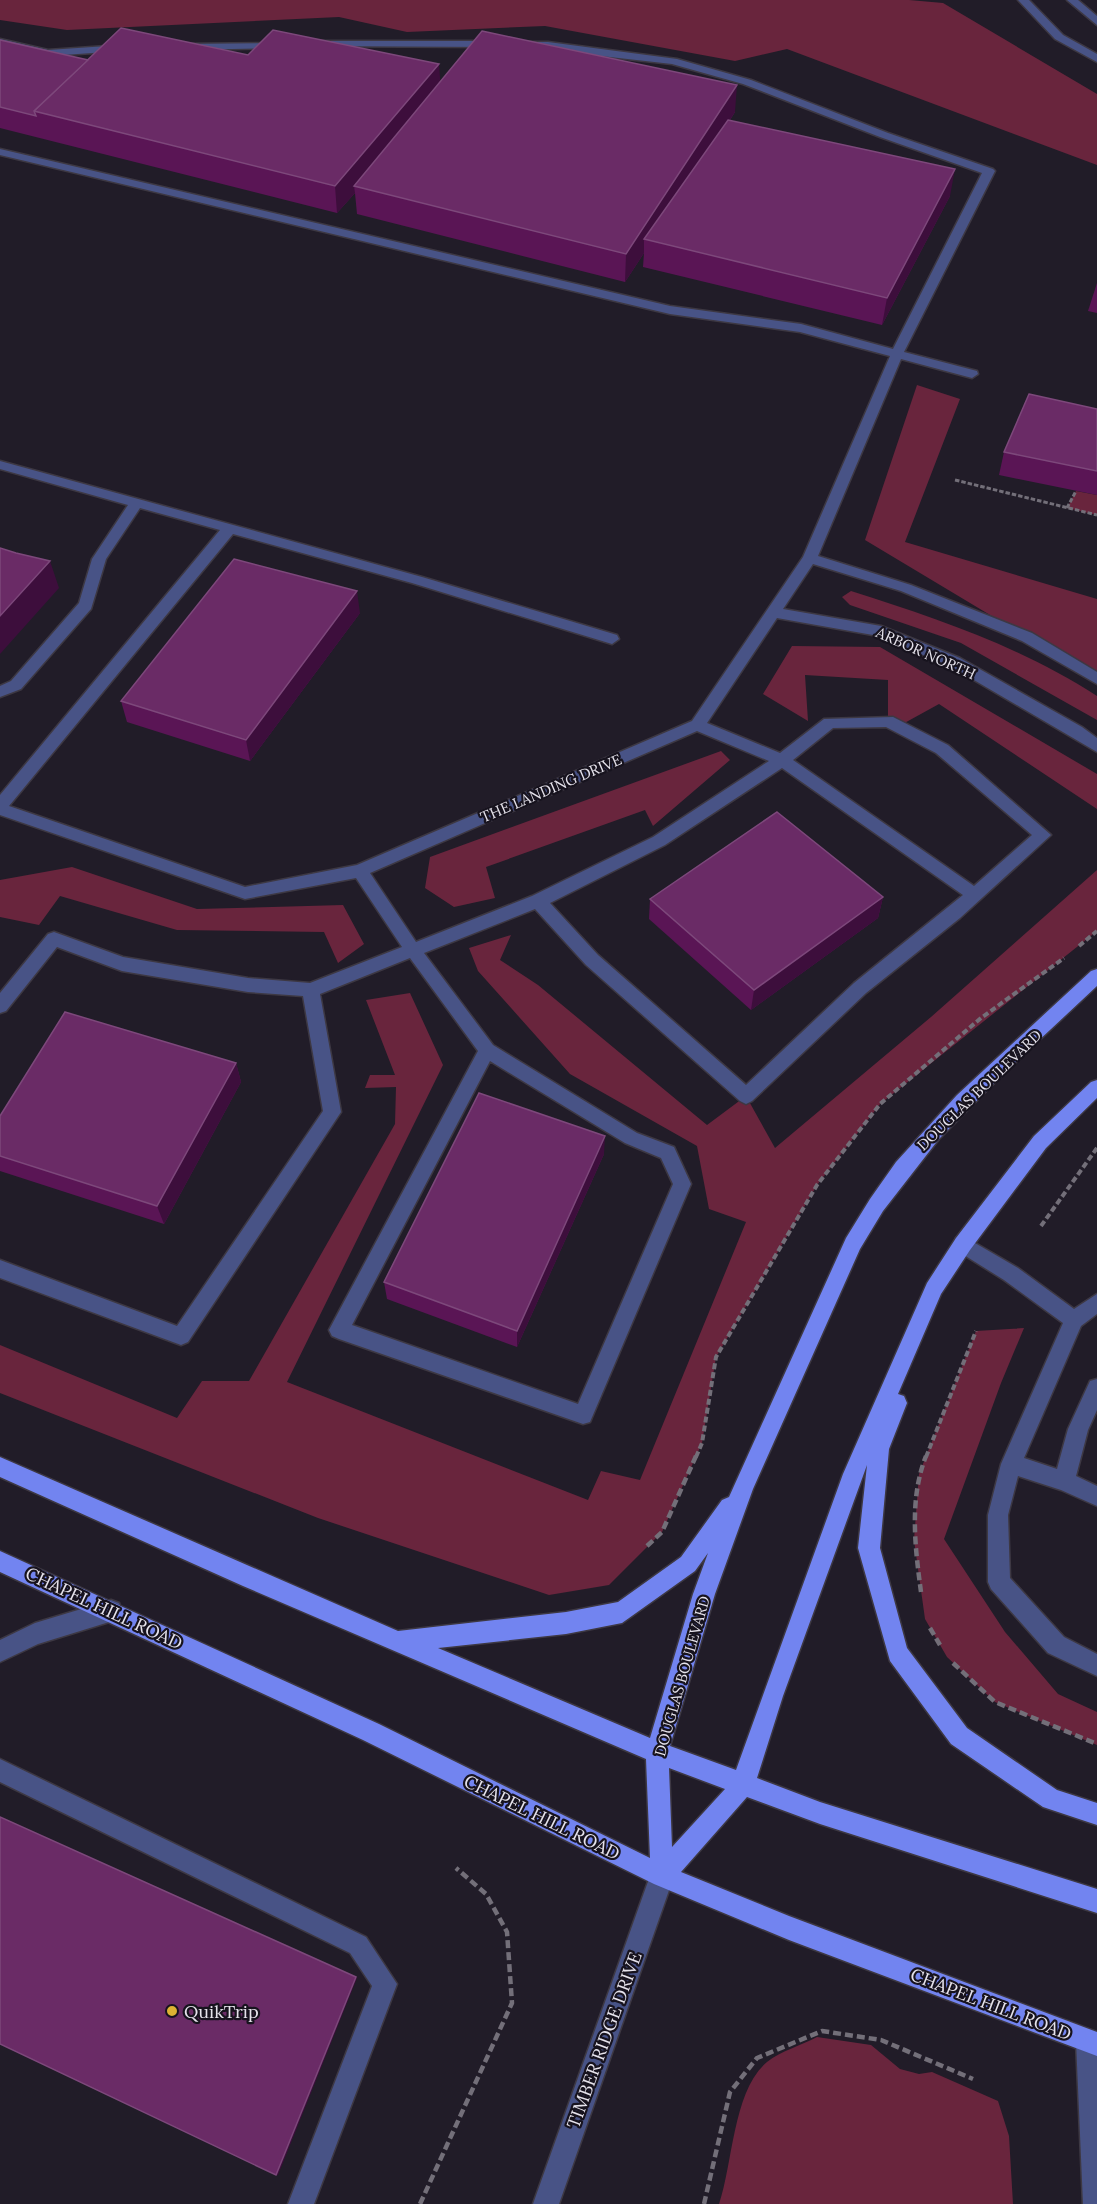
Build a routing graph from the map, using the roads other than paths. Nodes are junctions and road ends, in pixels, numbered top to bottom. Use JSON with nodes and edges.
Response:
{"nodes":[{"id":1,"x":1023,"y":0,"type":"edge"},
{"id":2,"x":1072,"y":0,"type":"edge"},
{"id":3,"x":1097,"y":22,"type":"edge"},
{"id":4,"x":0,"y":42,"type":"edge"},
{"id":5,"x":289,"y":44,"type":"edge"},
{"id":6,"x":301,"y":44,"type":"edge"},
{"id":7,"x":170,"y":47,"type":"edge"},
{"id":8,"x":134,"y":48,"type":"edge"},
{"id":9,"x":1097,"y":59,"type":"edge"},
{"id":10,"x":0,"y":152,"type":"edge"},
{"id":11,"x":898,"y":352,"type":"junction"},
{"id":12,"x":972,"y":374,"type":"dead end"},
{"id":13,"x":0,"y":465,"type":"edge"},
{"id":14,"x":136,"y":503,"type":"junction"},
{"id":15,"x":229,"y":529,"type":"junction"},
{"id":16,"x":810,"y":558,"type":"junction"},
{"id":17,"x":774,"y":612,"type":"junction"},
{"id":18,"x":612,"y":639,"type":"dead end"},
{"id":19,"x":1097,"y":679,"type":"edge"},
{"id":20,"x":0,"y":692,"type":"edge"},
{"id":21,"x":697,"y":725,"type":"junction"},
{"id":22,"x":1097,"y":746,"type":"edge"},
{"id":23,"x":782,"y":760,"type":"junction"},
{"id":24,"x":0,"y":807,"type":"edge"},
{"id":25,"x":360,"y":871,"type":"junction"},
{"id":26,"x":975,"y":896,"type":"junction"},
{"id":27,"x":538,"y":901,"type":"junction"},
{"id":28,"x":413,"y":951,"type":"junction"},
{"id":29,"x":1097,"y":976,"type":"edge"},
{"id":30,"x":311,"y":990,"type":"junction"},
{"id":31,"x":0,"y":1006,"type":"edge"},
{"id":32,"x":487,"y":1050,"type":"junction"},
{"id":33,"x":1097,"y":1087,"type":"edge"},
{"id":34,"x":963,"y":1244,"type":"junction"},
{"id":35,"x":950,"y":1264,"type":"junction"},
{"id":36,"x":0,"y":1269,"type":"edge"},
{"id":37,"x":1097,"y":1303,"type":"edge"},
{"id":38,"x":1074,"y":1320,"type":"junction"},
{"id":39,"x":1097,"y":1388,"type":"edge"},
{"id":40,"x":1011,"y":1464,"type":"junction"},
{"id":41,"x":0,"y":1467,"type":"edge"},
{"id":42,"x":1064,"y":1481,"type":"junction"},
{"id":43,"x":743,"y":1488,"type":"junction"},
{"id":44,"x":1097,"y":1496,"type":"edge"},
{"id":45,"x":0,"y":1561,"type":"edge"},
{"id":46,"x":111,"y":1611,"type":"junction"},
{"id":47,"x":397,"y":1641,"type":"junction"},
{"id":48,"x":0,"y":1651,"type":"edge"},
{"id":49,"x":1097,"y":1665,"type":"edge"},
{"id":50,"x":657,"y":1752,"type":"junction"},
{"id":51,"x":0,"y":1770,"type":"edge"},
{"id":52,"x":743,"y":1785,"type":"junction"},
{"id":53,"x":1097,"y":1814,"type":"edge"},
{"id":54,"x":662,"y":1876,"type":"junction"},
{"id":55,"x":1097,"y":1901,"type":"edge"},
{"id":56,"x":1093,"y":2042,"type":"edge"},
{"id":57,"x":301,"y":2204,"type":"edge"},
{"id":58,"x":546,"y":2204,"type":"edge"},
{"id":59,"x":1096,"y":2204,"type":"edge"}],
"edges":[{"from":1,"to":9,"type":"street"},
{"from":2,"to":3,"type":"street"},
{"from":4,"to":8,"type":"street"},
{"from":5,"to":7,"type":"street"},
{"from":6,"to":11,"type":"street"},
{"from":10,"to":11,"type":"street"},
{"from":11,"to":12,"type":"street"},
{"from":11,"to":16,"type":"street"},
{"from":13,"to":14,"type":"street"},
{"from":14,"to":15,"type":"street"},
{"from":14,"to":20,"type":"street"},
{"from":15,"to":18,"type":"street"},
{"from":15,"to":24,"type":"street"},
{"from":16,"to":17,"type":"street"},
{"from":16,"to":19,"type":"street"},
{"from":17,"to":21,"type":"street"},
{"from":17,"to":22,"type":"street","name":"ARBOR NORTH"},
{"from":21,"to":23,"type":"street"},
{"from":21,"to":25,"type":"street","name":"THE LANDING DRIVE"},
{"from":23,"to":26,"type":"street"},
{"from":23,"to":26,"type":"street"},
{"from":23,"to":27,"type":"street"},
{"from":24,"to":25,"type":"street","name":"THE LANDING DRIVE"},
{"from":25,"to":28,"type":"street"},
{"from":26,"to":27,"type":"street"},
{"from":27,"to":28,"type":"street"},
{"from":28,"to":30,"type":"street"},
{"from":28,"to":32,"type":"street"},
{"from":29,"to":43,"type":"main road","name":"DOUGLAS BOULEVARD"},
{"from":30,"to":31,"type":"street"},
{"from":30,"to":36,"type":"street"},
{"from":32,"to":32,"type":"street"},
{"from":33,"to":34,"type":"main road"},
{"from":34,"to":35,"type":"main road"},
{"from":34,"to":38,"type":"street"},
{"from":35,"to":52,"type":"main road"},
{"from":35,"to":53,"type":"main road"},
{"from":37,"to":38,"type":"street"},
{"from":38,"to":40,"type":"street"},
{"from":39,"to":42,"type":"street"},
{"from":40,"to":42,"type":"street"},
{"from":40,"to":49,"type":"street"},
{"from":41,"to":47,"type":"main road"},
{"from":42,"to":44,"type":"street"},
{"from":43,"to":47,"type":"main road"},
{"from":43,"to":50,"type":"main road","name":"DOUGLAS BOULEVARD"},
{"from":45,"to":46,"type":"main road","name":"CHAPEL HILL ROAD"},
{"from":46,"to":48,"type":"street"},
{"from":46,"to":54,"type":"main road","name":"CHAPEL HILL ROAD"},
{"from":47,"to":50,"type":"main road"},
{"from":50,"to":52,"type":"main road"},
{"from":50,"to":54,"type":"main road","name":"DOUGLAS BOULEVARD"},
{"from":51,"to":57,"type":"street"},
{"from":52,"to":54,"type":"main road"},
{"from":52,"to":55,"type":"main road"},
{"from":54,"to":56,"type":"main road","name":"CHAPEL HILL ROAD"},
{"from":54,"to":58,"type":"street","name":"TIMBER RIDGE DRIVE"},
{"from":56,"to":59,"type":"street"}]}
